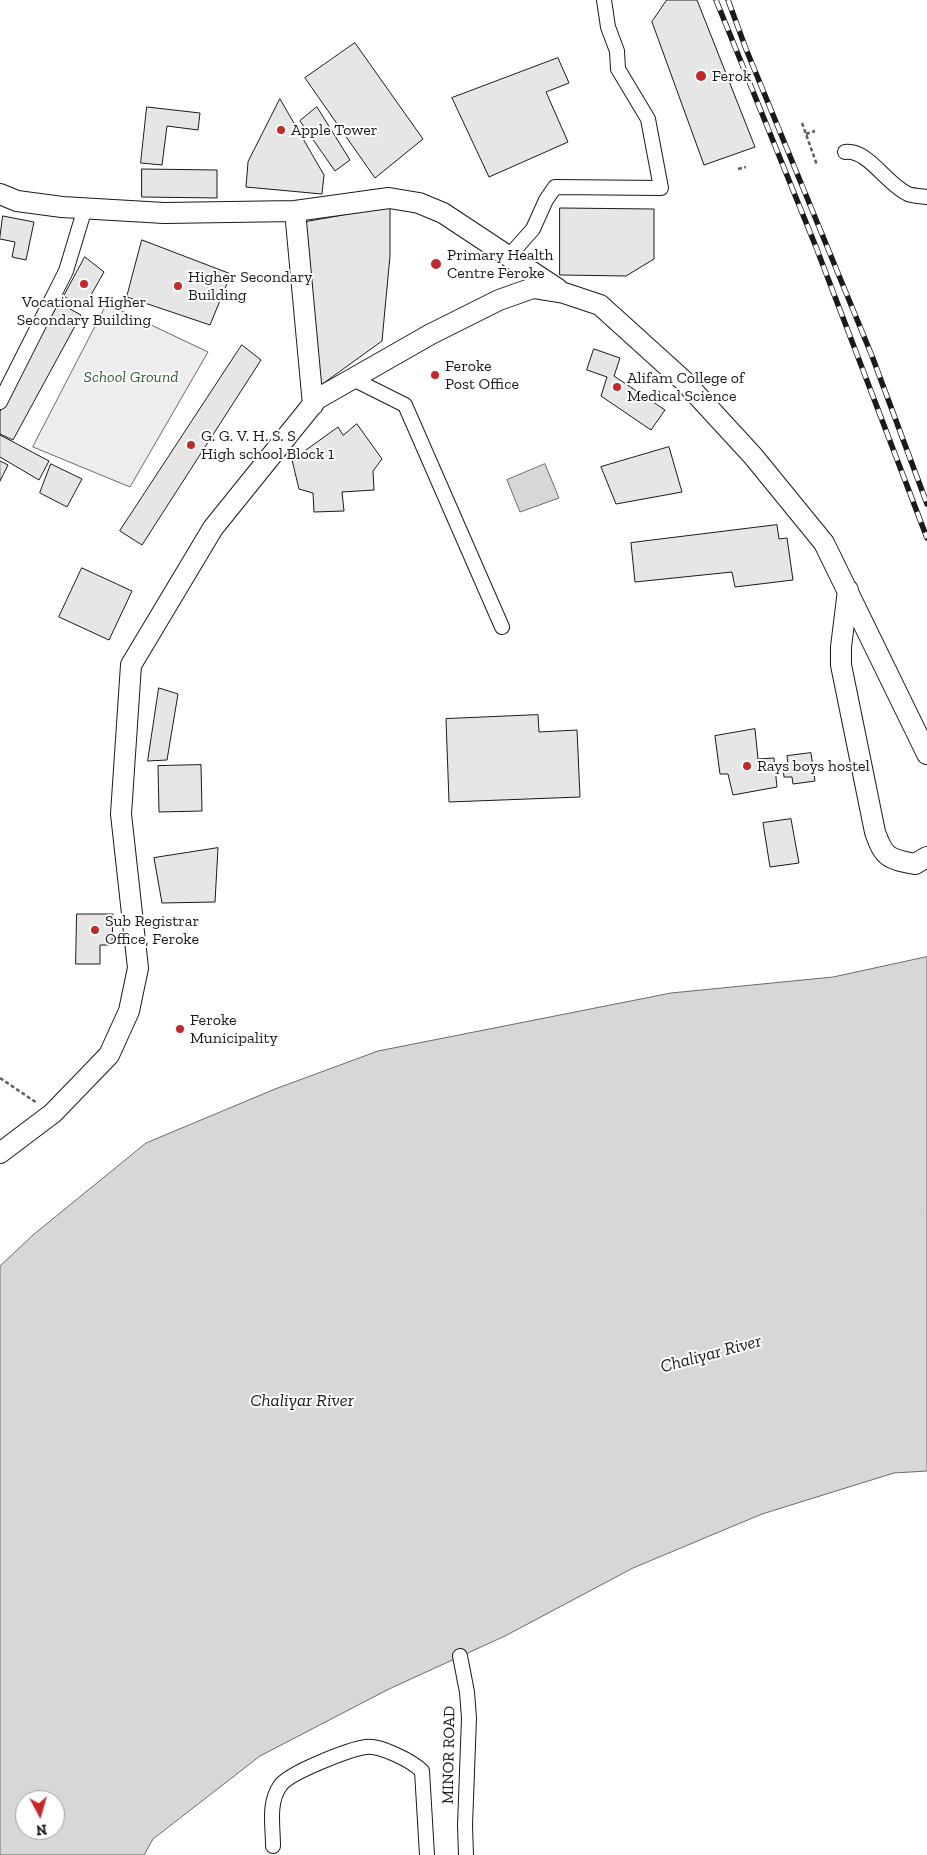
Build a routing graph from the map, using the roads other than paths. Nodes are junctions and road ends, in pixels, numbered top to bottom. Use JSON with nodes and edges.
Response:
{"nodes":[{"id":1,"x":604,"y":0,"type":"edge"},
{"id":2,"x":845,"y":152,"type":"dead end"},
{"id":3,"x":0,"y":194,"type":"edge"},
{"id":4,"x":927,"y":197,"type":"edge"},
{"id":5,"x":85,"y":208,"type":"junction"},
{"id":6,"x":295,"y":211,"type":"junction"},
{"id":7,"x":508,"y":256,"type":"junction"},
{"id":8,"x":564,"y":293,"type":"junction"},
{"id":9,"x":352,"y":379,"type":"junction"},
{"id":10,"x":0,"y":402,"type":"edge"},
{"id":11,"x":313,"y":405,"type":"junction"},
{"id":12,"x":848,"y":590,"type":"junction"},
{"id":13,"x":502,"y":626,"type":"dead end"},
{"id":14,"x":927,"y":754,"type":"edge"},
{"id":15,"x":927,"y":857,"type":"edge"},
{"id":16,"x":0,"y":1153,"type":"edge"},
{"id":17,"x":460,"y":1656,"type":"dead end"},
{"id":18,"x":274,"y":1846,"type":"dead end"},
{"id":19,"x":427,"y":1855,"type":"edge"},
{"id":20,"x":466,"y":1855,"type":"edge"}],
"edges":[{"from":1,"to":7,"type":"street"},
{"from":2,"to":4,"type":"street"},
{"from":3,"to":5,"type":"main road"},
{"from":5,"to":6,"type":"main road"},
{"from":5,"to":10,"type":"street"},
{"from":6,"to":7,"type":"main road"},
{"from":6,"to":11,"type":"main road"},
{"from":7,"to":8,"type":"main road"},
{"from":8,"to":9,"type":"main road"},
{"from":8,"to":12,"type":"main road"},
{"from":9,"to":11,"type":"main road"},
{"from":9,"to":13,"type":"street"},
{"from":11,"to":16,"type":"main road"},
{"from":12,"to":14,"type":"main road"},
{"from":12,"to":15,"type":"main road"},
{"from":17,"to":20,"type":"street","name":"MINOR ROAD"},
{"from":18,"to":19,"type":"street"}]}
